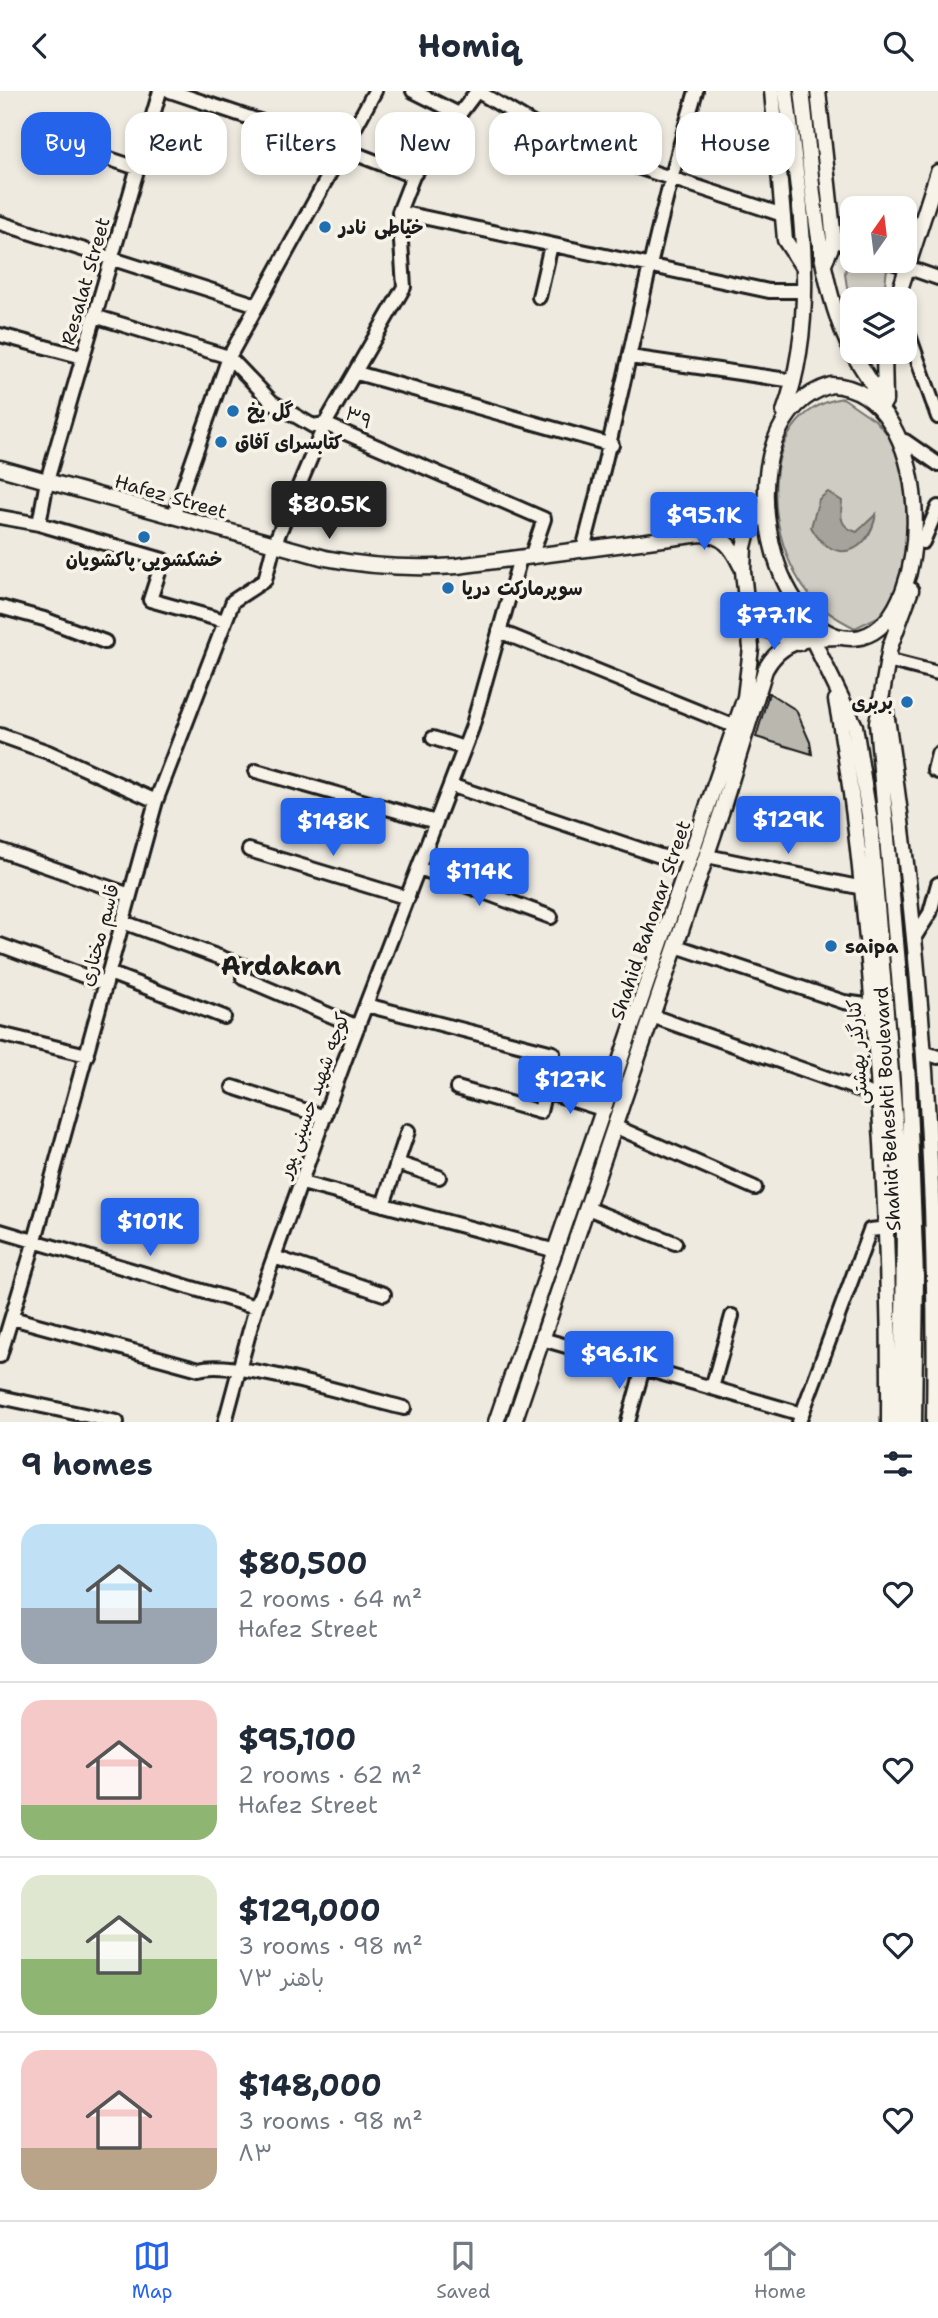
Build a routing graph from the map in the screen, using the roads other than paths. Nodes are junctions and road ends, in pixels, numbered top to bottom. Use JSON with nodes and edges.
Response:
{"nodes":[{"id":1,"x":160,"y":91,"type":"edge"},
{"id":2,"x":170,"y":91,"type":"edge"},
{"id":3,"x":375,"y":91,"type":"edge"},
{"id":4,"x":413,"y":91,"type":"edge"},
{"id":5,"x":477,"y":91,"type":"edge"},
{"id":6,"x":696,"y":91,"type":"edge"},
{"id":7,"x":772,"y":91,"type":"edge"},
{"id":8,"x":786,"y":91,"type":"edge"},
{"id":9,"x":802,"y":91,"type":"edge"},
{"id":10,"x":818,"y":91,"type":"edge"},
{"id":11,"x":154,"y":112,"type":"edge"},
{"id":12,"x":455,"y":112,"type":"edge"},
{"id":13,"x":461,"y":112,"type":"edge"},
{"id":14,"x":241,"y":115,"type":"edge"},
{"id":15,"x":361,"y":116,"type":"edge"},
{"id":16,"x":361,"y":156,"type":"edge"},
{"id":17,"x":938,"y":172,"type":"edge"},
{"id":18,"x":136,"y":175,"type":"edge"},
{"id":19,"x":329,"y":175,"type":"edge"},
{"id":20,"x":413,"y":176,"type":"joint"},
{"id":21,"x":669,"y":179,"type":"junction"},
{"id":22,"x":935,"y":192,"type":"edge"},
{"id":23,"x":400,"y":212,"type":"junction"},
{"id":24,"x":783,"y":215,"type":"junction"},
{"id":25,"x":0,"y":223,"type":"edge"},
{"id":26,"x":834,"y":240,"type":"junction"},
{"id":27,"x":917,"y":241,"type":"edge"},
{"id":28,"x":840,"y":242,"type":"edge"},
{"id":29,"x":551,"y":245,"type":"junction"},
{"id":30,"x":112,"y":256,"type":"junction"},
{"id":31,"x":824,"y":263,"type":"junction"},
{"id":32,"x":802,"y":265,"type":"junction"},
{"id":33,"x":652,"y":267,"type":"junction"},
{"id":34,"x":917,"y":271,"type":"edge"},
{"id":35,"x":938,"y":278,"type":"edge"},
{"id":36,"x":803,"y":291,"type":"junction"},
{"id":37,"x":538,"y":297,"type":"dead end"},
{"id":38,"x":257,"y":305,"type":"junction"},
{"id":39,"x":94,"y":316,"type":"junction"},
{"id":40,"x":840,"y":323,"type":"edge"},
{"id":41,"x":0,"y":335,"type":"edge"},
{"id":42,"x":83,"y":357,"type":"junction"},
{"id":43,"x":229,"y":357,"type":"junction"},
{"id":44,"x":630,"y":357,"type":"junction"},
{"id":45,"x":917,"y":358,"type":"edge"},
{"id":46,"x":859,"y":364,"type":"edge"},
{"id":47,"x":884,"y":364,"type":"edge"},
{"id":48,"x":357,"y":373,"type":"junction"},
{"id":49,"x":794,"y":381,"type":"junction"},
{"id":50,"x":885,"y":405,"type":"junction"},
{"id":51,"x":938,"y":417,"type":"edge"},
{"id":52,"x":893,"y":420,"type":"junction"},
{"id":53,"x":325,"y":424,"type":"junction"},
{"id":54,"x":777,"y":432,"type":"junction"},
{"id":55,"x":905,"y":441,"type":"junction"},
{"id":56,"x":612,"y":445,"type":"junction"},
{"id":57,"x":938,"y":464,"type":"edge"},
{"id":58,"x":0,"y":468,"type":"edge"},
{"id":59,"x":47,"y":481,"type":"junction"},
{"id":60,"x":766,"y":506,"type":"junction"},
{"id":61,"x":938,"y":507,"type":"edge"},
{"id":62,"x":0,"y":517,"type":"edge"},
{"id":63,"x":173,"y":517,"type":"junction"},
{"id":64,"x":39,"y":524,"type":"junction"},
{"id":65,"x":666,"y":538,"type":"junction"},
{"id":66,"x":923,"y":542,"type":"junction"},
{"id":67,"x":274,"y":545,"type":"junction"},
{"id":68,"x":583,"y":549,"type":"junction"},
{"id":69,"x":525,"y":557,"type":"junction"},
{"id":70,"x":743,"y":571,"type":"junction"},
{"id":71,"x":911,"y":590,"type":"junction"},
{"id":72,"x":799,"y":604,"type":"junction"},
{"id":73,"x":0,"y":607,"type":"edge"},
{"id":74,"x":748,"y":616,"type":"junction"},
{"id":75,"x":225,"y":621,"type":"junction"},
{"id":76,"x":499,"y":631,"type":"junction"},
{"id":77,"x":842,"y":637,"type":"junction"},
{"id":78,"x":805,"y":640,"type":"junction"},
{"id":79,"x":105,"y":642,"type":"dead end"},
{"id":80,"x":887,"y":660,"type":"junction"},
{"id":81,"x":938,"y":673,"type":"edge"},
{"id":82,"x":832,"y":681,"type":"junction"},
{"id":83,"x":882,"y":687,"type":"junction"},
{"id":84,"x":736,"y":727,"type":"junction"},
{"id":85,"x":0,"y":736,"type":"edge"},
{"id":86,"x":433,"y":738,"type":"dead end"},
{"id":87,"x":464,"y":748,"type":"junction"},
{"id":88,"x":938,"y":754,"type":"edge"},
{"id":89,"x":256,"y":771,"type":"dead end"},
{"id":90,"x":938,"y":772,"type":"edge"},
{"id":91,"x":450,"y":785,"type":"junction"},
{"id":92,"x":156,"y":801,"type":"junction"},
{"id":93,"x":436,"y":823,"type":"junction"},
{"id":94,"x":0,"y":850,"type":"edge"},
{"id":95,"x":249,"y":851,"type":"dead end"},
{"id":96,"x":700,"y":854,"type":"junction"},
{"id":97,"x":419,"y":868,"type":"junction"},
{"id":98,"x":938,"y":884,"type":"edge"},
{"id":99,"x":863,"y":888,"type":"junction"},
{"id":100,"x":130,"y":895,"type":"junction"},
{"id":101,"x":408,"y":898,"type":"junction"},
{"id":102,"x":551,"y":917,"type":"dead end"},
{"id":103,"x":122,"y":922,"type":"junction"},
{"id":104,"x":914,"y":939,"type":"junction"},
{"id":105,"x":0,"y":945,"type":"edge"},
{"id":106,"x":676,"y":946,"type":"junction"},
{"id":107,"x":107,"y":979,"type":"junction"},
{"id":108,"x":366,"y":1005,"type":"junction"},
{"id":109,"x":873,"y":1006,"type":"junction"},
{"id":110,"x":652,"y":1016,"type":"junction"},
{"id":111,"x":223,"y":1017,"type":"dead end"},
{"id":112,"x":358,"y":1027,"type":"junction"},
{"id":113,"x":0,"y":1034,"type":"edge"},
{"id":114,"x":87,"y":1055,"type":"junction"},
{"id":115,"x":932,"y":1055,"type":"edge"},
{"id":116,"x":233,"y":1087,"type":"dead end"},
{"id":117,"x":457,"y":1088,"type":"dead end"},
{"id":118,"x":545,"y":1091,"type":"junction"},
{"id":119,"x":880,"y":1097,"type":"junction"},
{"id":120,"x":605,"y":1110,"type":"junction"},
{"id":121,"x":325,"y":1117,"type":"junction"},
{"id":122,"x":614,"y":1126,"type":"junction"},
{"id":123,"x":408,"y":1131,"type":"dead end"},
{"id":124,"x":397,"y":1163,"type":"junction"},
{"id":125,"x":439,"y":1177,"type":"dead end"},
{"id":126,"x":934,"y":1177,"type":"edge"},
{"id":127,"x":302,"y":1183,"type":"junction"},
{"id":128,"x":755,"y":1188,"type":"dead end"},
{"id":129,"x":383,"y":1205,"type":"junction"},
{"id":130,"x":587,"y":1208,"type":"junction"},
{"id":131,"x":888,"y":1229,"type":"junction"},
{"id":132,"x":0,"y":1231,"type":"edge"},
{"id":133,"x":35,"y":1240,"type":"junction"},
{"id":134,"x":675,"y":1243,"type":"dead end"},
{"id":135,"x":556,"y":1251,"type":"junction"},
{"id":136,"x":274,"y":1257,"type":"junction"},
{"id":137,"x":936,"y":1260,"type":"edge"},
{"id":138,"x":384,"y":1294,"type":"dead end"},
{"id":139,"x":256,"y":1307,"type":"junction"},
{"id":140,"x":732,"y":1316,"type":"dead end"},
{"id":141,"x":12,"y":1318,"type":"junction"},
{"id":142,"x":542,"y":1339,"type":"junction"},
{"id":143,"x":936,"y":1347,"type":"edge"},
{"id":144,"x":0,"y":1356,"type":"edge"},
{"id":145,"x":240,"y":1368,"type":"junction"},
{"id":146,"x":643,"y":1368,"type":"junction"},
{"id":147,"x":712,"y":1388,"type":"junction"},
{"id":148,"x":0,"y":1397,"type":"edge"},
{"id":149,"x":404,"y":1408,"type":"dead end"},
{"id":150,"x":800,"y":1418,"type":"edge"},
{"id":151,"x":117,"y":1422,"type":"edge"},
{"id":152,"x":225,"y":1422,"type":"edge"},
{"id":153,"x":496,"y":1422,"type":"edge"},
{"id":154,"x":514,"y":1422,"type":"edge"},
{"id":155,"x":628,"y":1422,"type":"edge"},
{"id":156,"x":889,"y":1422,"type":"edge"},
{"id":157,"x":902,"y":1422,"type":"edge"},
{"id":158,"x":914,"y":1422,"type":"edge"},
{"id":159,"x":934,"y":1422,"type":"edge"}],
"edges":[{"from":1,"to":11,"type":"street","name":"Resalat Street"},
{"from":2,"to":14,"type":"street"},
{"from":3,"to":15,"type":"street"},
{"from":4,"to":12,"type":"street"},
{"from":5,"to":13,"type":"street"},
{"from":5,"to":21,"type":"street"},
{"from":6,"to":21,"type":"street"},
{"from":7,"to":24,"type":"main road"},
{"from":8,"to":32,"type":"main road"},
{"from":9,"to":31,"type":"main road"},
{"from":10,"to":26,"type":"main road"},
{"from":16,"to":20,"type":"street"},
{"from":17,"to":22,"type":"main road"},
{"from":18,"to":30,"type":"street","name":"Resalat Street"},
{"from":19,"to":38,"type":"street"},
{"from":20,"to":23,"type":"street"},
{"from":21,"to":24,"type":"street"},
{"from":21,"to":33,"type":"street"},
{"from":22,"to":27,"type":"main road"},
{"from":23,"to":29,"type":"street"},
{"from":23,"to":48,"type":"street","name":"قاسم مختاری"},
{"from":24,"to":32,"type":"main road"},
{"from":25,"to":30,"type":"street"},
{"from":26,"to":28,"type":"street"},
{"from":26,"to":31,"type":"main road"},
{"from":29,"to":33,"type":"street"},
{"from":29,"to":37,"type":"street"},
{"from":30,"to":38,"type":"street"},
{"from":30,"to":39,"type":"street","name":"Resalat Street"},
{"from":31,"to":40,"type":"main road"},
{"from":32,"to":36,"type":"main road"},
{"from":33,"to":36,"type":"street"},
{"from":33,"to":44,"type":"street"},
{"from":34,"to":35,"type":"street"},
{"from":36,"to":49,"type":"main road"},
{"from":38,"to":43,"type":"street"},
{"from":39,"to":42,"type":"street","name":"Resalat Street"},
{"from":39,"to":43,"type":"street","name":"۳۹"},
{"from":41,"to":42,"type":"street"},
{"from":42,"to":59,"type":"street","name":"Resalat Street"},
{"from":43,"to":53,"type":"street","name":"۳۹"},
{"from":43,"to":63,"type":"street"},
{"from":44,"to":49,"type":"street"},
{"from":44,"to":56,"type":"street"},
{"from":45,"to":51,"type":"street"},
{"from":46,"to":50,"type":"main road"},
{"from":47,"to":50,"type":"main road"},
{"from":48,"to":53,"type":"street","name":"قاسم مختاری"},
{"from":48,"to":56,"type":"street"},
{"from":49,"to":54,"type":"main road"},
{"from":50,"to":52,"type":"main road"},
{"from":52,"to":54,"type":"main road"},
{"from":52,"to":55,"type":"main road"},
{"from":53,"to":67,"type":"street","name":"قاسم مختاری"},
{"from":53,"to":69,"type":"street","name":"۳۹"},
{"from":54,"to":60,"type":"main road"},
{"from":55,"to":57,"type":"street"},
{"from":55,"to":66,"type":"main road"},
{"from":56,"to":68,"type":"street"},
{"from":58,"to":59,"type":"main road","name":"Hafez Street"},
{"from":59,"to":63,"type":"main road","name":"Hafez Street"},
{"from":59,"to":64,"type":"street","name":"Resalat Street"},
{"from":60,"to":65,"type":"main road","name":"Hafez Street"},
{"from":60,"to":70,"type":"main road","name":"Shahid Bahonar Street"},
{"from":60,"to":72,"type":"main road"},
{"from":61,"to":66,"type":"street"},
{"from":62,"to":64,"type":"street"},
{"from":63,"to":67,"type":"main road","name":"Hafez Street"},
{"from":64,"to":75,"type":"street"},
{"from":65,"to":68,"type":"main road","name":"Hafez Street"},
{"from":65,"to":70,"type":"main road","name":"Hafez Street"},
{"from":66,"to":71,"type":"main road"},
{"from":67,"to":69,"type":"main road","name":"Hafez Street"},
{"from":67,"to":75,"type":"street","name":"قاسم مختاری"},
{"from":68,"to":69,"type":"main road","name":"Hafez Street"},
{"from":69,"to":76,"type":"street","name":"کوچه شهید حسینی ‍پور"},
{"from":70,"to":74,"type":"main road","name":"Shahid Bahonar Street"},
{"from":71,"to":77,"type":"main road"},
{"from":71,"to":80,"type":"main road","name":"Shahid Beheshti Boulevard"},
{"from":72,"to":77,"type":"main road"},
{"from":72,"to":78,"type":"main road"},
{"from":73,"to":79,"type":"street"},
{"from":74,"to":78,"type":"main road"},
{"from":74,"to":84,"type":"main road","name":"Shahid Bahonar Street"},
{"from":75,"to":92,"type":"street","name":"قاسم مختاری"},
{"from":76,"to":84,"type":"street"},
{"from":76,"to":87,"type":"street","name":"کوچه شهید حسینی ‍پور"},
{"from":77,"to":78,"type":"main road"},
{"from":78,"to":82,"type":"main road","name":"Shahid Beheshti Boulevard"},
{"from":78,"to":96,"type":"main road","name":"Shahid Bahonar Street"},
{"from":80,"to":81,"type":"street"},
{"from":80,"to":83,"type":"main road","name":"Shahid Beheshti Boulevard"},
{"from":82,"to":99,"type":"main road","name":"کنارگذر بهشتی"},
{"from":82,"to":157,"type":"main road","name":"Shahid Beheshti Boulevard"},
{"from":83,"to":104,"type":"main road"},
{"from":83,"to":158,"type":"main road","name":"Shahid Beheshti Boulevard"},
{"from":84,"to":96,"type":"main road","name":"Shahid Bahonar Street"},
{"from":85,"to":92,"type":"street"},
{"from":86,"to":87,"type":"street"},
{"from":87,"to":91,"type":"street","name":"کوچه شهید حسینی ‍پور"},
{"from":88,"to":90,"type":"street"},
{"from":89,"to":93,"type":"street"},
{"from":91,"to":93,"type":"street","name":"کوچه شهید حسینی ‍پور"},
{"from":91,"to":96,"type":"street"},
{"from":92,"to":100,"type":"street","name":"قاسم مختاری"},
{"from":93,"to":97,"type":"street","name":"کوچه شهید حسینی ‍پور"},
{"from":94,"to":100,"type":"street"},
{"from":95,"to":101,"type":"street"},
{"from":96,"to":99,"type":"street"},
{"from":96,"to":106,"type":"main road","name":"Shahid Bahonar Street"},
{"from":96,"to":120,"type":"main road","name":"Shahid Bahonar Street"},
{"from":97,"to":101,"type":"street","name":"کوچه شهید حسینی ‍پور"},
{"from":97,"to":102,"type":"street"},
{"from":98,"to":104,"type":"street"},
{"from":99,"to":109,"type":"main road","name":"کنارگذر بهشتی"},
{"from":100,"to":103,"type":"street","name":"قاسم مختاری"},
{"from":101,"to":108,"type":"street","name":"کوچه شهید حسینی ‍پور"},
{"from":103,"to":107,"type":"street","name":"قاسم مختاری"},
{"from":103,"to":112,"type":"street"},
{"from":104,"to":115,"type":"main road"},
{"from":105,"to":107,"type":"street"},
{"from":106,"to":109,"type":"street"},
{"from":106,"to":110,"type":"main road","name":"Shahid Bahonar Street"},
{"from":107,"to":111,"type":"street"},
{"from":107,"to":114,"type":"street","name":"قاسم مختاری"},
{"from":108,"to":112,"type":"street","name":"کوچه شهید حسینی ‍پور"},
{"from":108,"to":118,"type":"street"},
{"from":109,"to":119,"type":"main road","name":"کنارگذر بهشتی"},
{"from":110,"to":119,"type":"street"},
{"from":110,"to":122,"type":"main road","name":"Shahid Bahonar Street"},
{"from":112,"to":121,"type":"street","name":"کوچه شهید حسینی ‍پور"},
{"from":113,"to":114,"type":"street"},
{"from":114,"to":133,"type":"street","name":"قاسم مختاری"},
{"from":115,"to":126,"type":"main road"},
{"from":116,"to":121,"type":"street"},
{"from":117,"to":118,"type":"street"},
{"from":118,"to":120,"type":"street"},
{"from":119,"to":131,"type":"main road","name":"کنارگذر بهشتی"},
{"from":120,"to":135,"type":"main road","name":"Shahid Bahonar Street"},
{"from":121,"to":127,"type":"street","name":"کوچه شهید حسینی ‍پور"},
{"from":122,"to":128,"type":"street"},
{"from":122,"to":130,"type":"main road","name":"Shahid Bahonar Street"},
{"from":123,"to":124,"type":"street"},
{"from":124,"to":125,"type":"street"},
{"from":124,"to":129,"type":"street"},
{"from":126,"to":137,"type":"main road"},
{"from":127,"to":129,"type":"street"},
{"from":127,"to":136,"type":"street","name":"کوچه شهید حسینی ‍پور"},
{"from":129,"to":135,"type":"street"},
{"from":130,"to":134,"type":"street"},
{"from":130,"to":142,"type":"main road","name":"Shahid Bahonar Street"},
{"from":131,"to":150,"type":"street"},
{"from":131,"to":156,"type":"main road","name":"کنارگذر بهشتی"},
{"from":132,"to":133,"type":"street"},
{"from":133,"to":139,"type":"street"},
{"from":133,"to":141,"type":"street","name":"قاسم مختاری"},
{"from":135,"to":153,"type":"main road","name":"Shahid Bahonar Street"},
{"from":136,"to":138,"type":"street"},
{"from":136,"to":139,"type":"street","name":"کوچه شهید حسینی ‍پور"},
{"from":137,"to":143,"type":"main road"},
{"from":139,"to":145,"type":"street","name":"کوچه شهید حسینی ‍پور"},
{"from":140,"to":147,"type":"street"},
{"from":141,"to":144,"type":"street","name":"قاسم مختاری"},
{"from":141,"to":145,"type":"street"},
{"from":142,"to":146,"type":"street"},
{"from":142,"to":154,"type":"main road","name":"Shahid Bahonar Street"},
{"from":143,"to":159,"type":"main road"},
{"from":145,"to":149,"type":"street"},
{"from":145,"to":152,"type":"street","name":"کوچه شهید حسینی ‍پور"},
{"from":146,"to":147,"type":"street"},
{"from":146,"to":155,"type":"street"},
{"from":147,"to":150,"type":"street"},
{"from":148,"to":151,"type":"street"}]}
